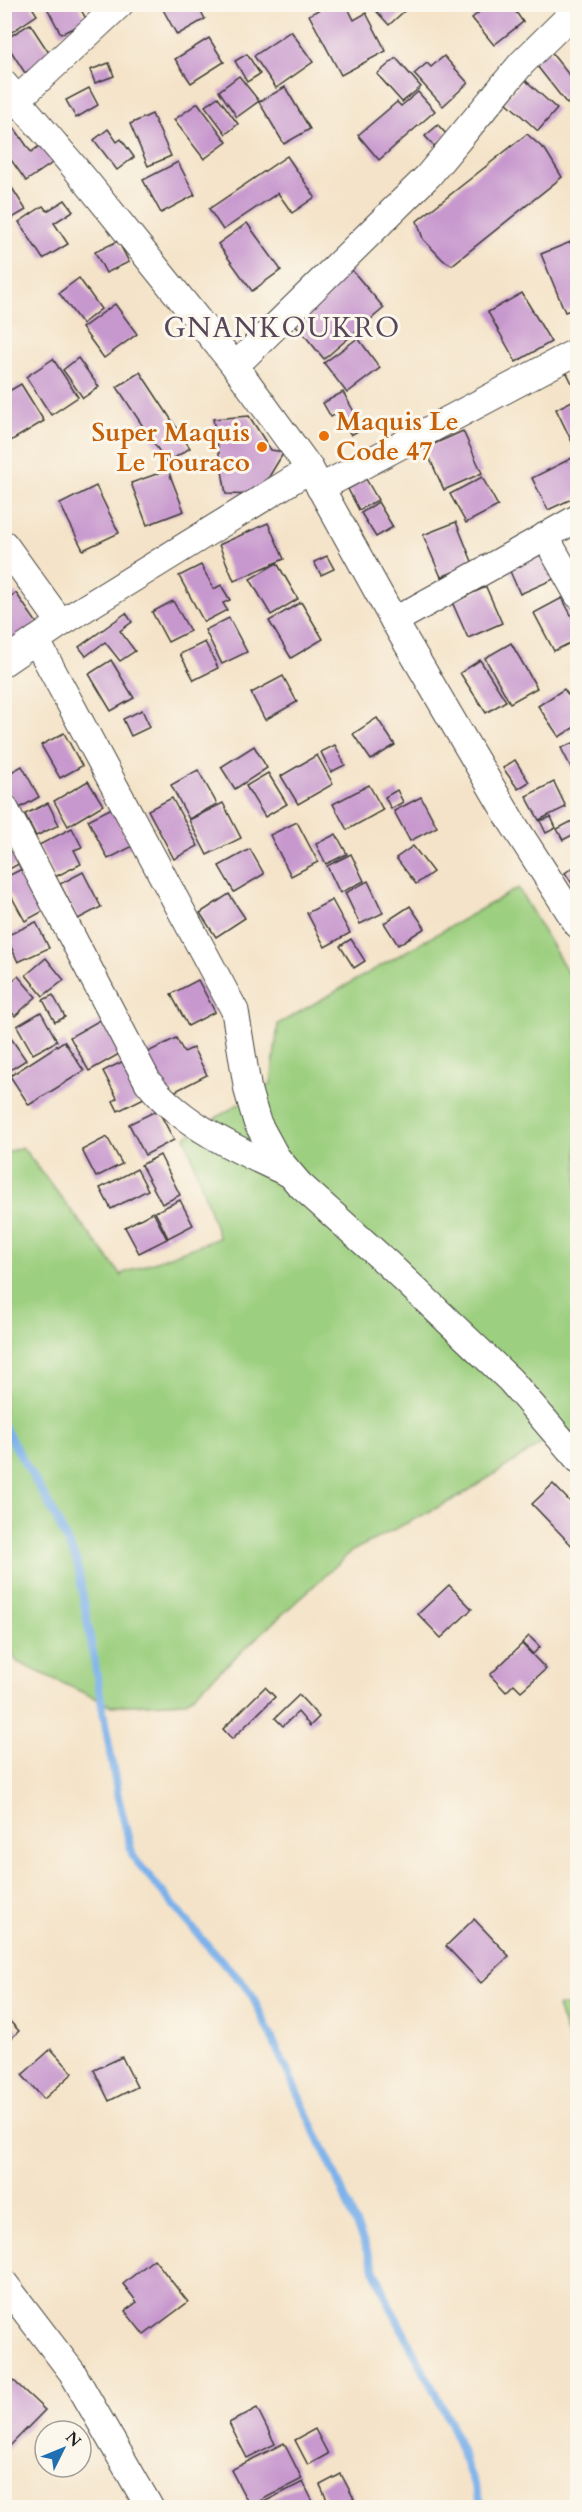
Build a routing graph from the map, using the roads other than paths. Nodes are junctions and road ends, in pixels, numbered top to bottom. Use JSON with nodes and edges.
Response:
{"nodes":[{"id":1,"x":120,"y":4,"type":"edge"},
{"id":2,"x":578,"y":8,"type":"edge"},
{"id":3,"x":11,"y":92,"type":"edge"},
{"id":4,"x":578,"y":351,"type":"edge"},
{"id":5,"x":235,"y":366,"type":"junction"},
{"id":6,"x":316,"y":479,"type":"junction"},
{"id":7,"x":578,"y":518,"type":"edge"},
{"id":8,"x":545,"y":536,"type":"junction"},
{"id":9,"x":4,"y":544,"type":"edge"},
{"id":10,"x":578,"y":595,"type":"edge"},
{"id":11,"x":394,"y":621,"type":"junction"},
{"id":12,"x":61,"y":623,"type":"junction"},
{"id":13,"x":36,"y":640,"type":"junction"},
{"id":14,"x":4,"y":662,"type":"edge"},
{"id":15,"x":4,"y":807,"type":"edge"},
{"id":16,"x":578,"y":925,"type":"edge"},
{"id":17,"x":290,"y":1173,"type":"junction"},
{"id":18,"x":578,"y":1459,"type":"edge"},
{"id":19,"x":4,"y":2283,"type":"edge"},
{"id":20,"x":150,"y":2508,"type":"edge"}],
"edges":[{"from":1,"to":3,"type":"street"},
{"from":2,"to":5,"type":"street"},
{"from":3,"to":5,"type":"street"},
{"from":4,"to":6,"type":"street"},
{"from":5,"to":6,"type":"street"},
{"from":6,"to":11,"type":"street"},
{"from":6,"to":12,"type":"street"},
{"from":7,"to":8,"type":"street"},
{"from":8,"to":10,"type":"street"},
{"from":8,"to":11,"type":"street"},
{"from":9,"to":12,"type":"street"},
{"from":11,"to":16,"type":"street"},
{"from":12,"to":13,"type":"street"},
{"from":13,"to":14,"type":"street"},
{"from":13,"to":17,"type":"street"},
{"from":15,"to":17,"type":"street"},
{"from":17,"to":18,"type":"street"},
{"from":19,"to":20,"type":"street"}]}
